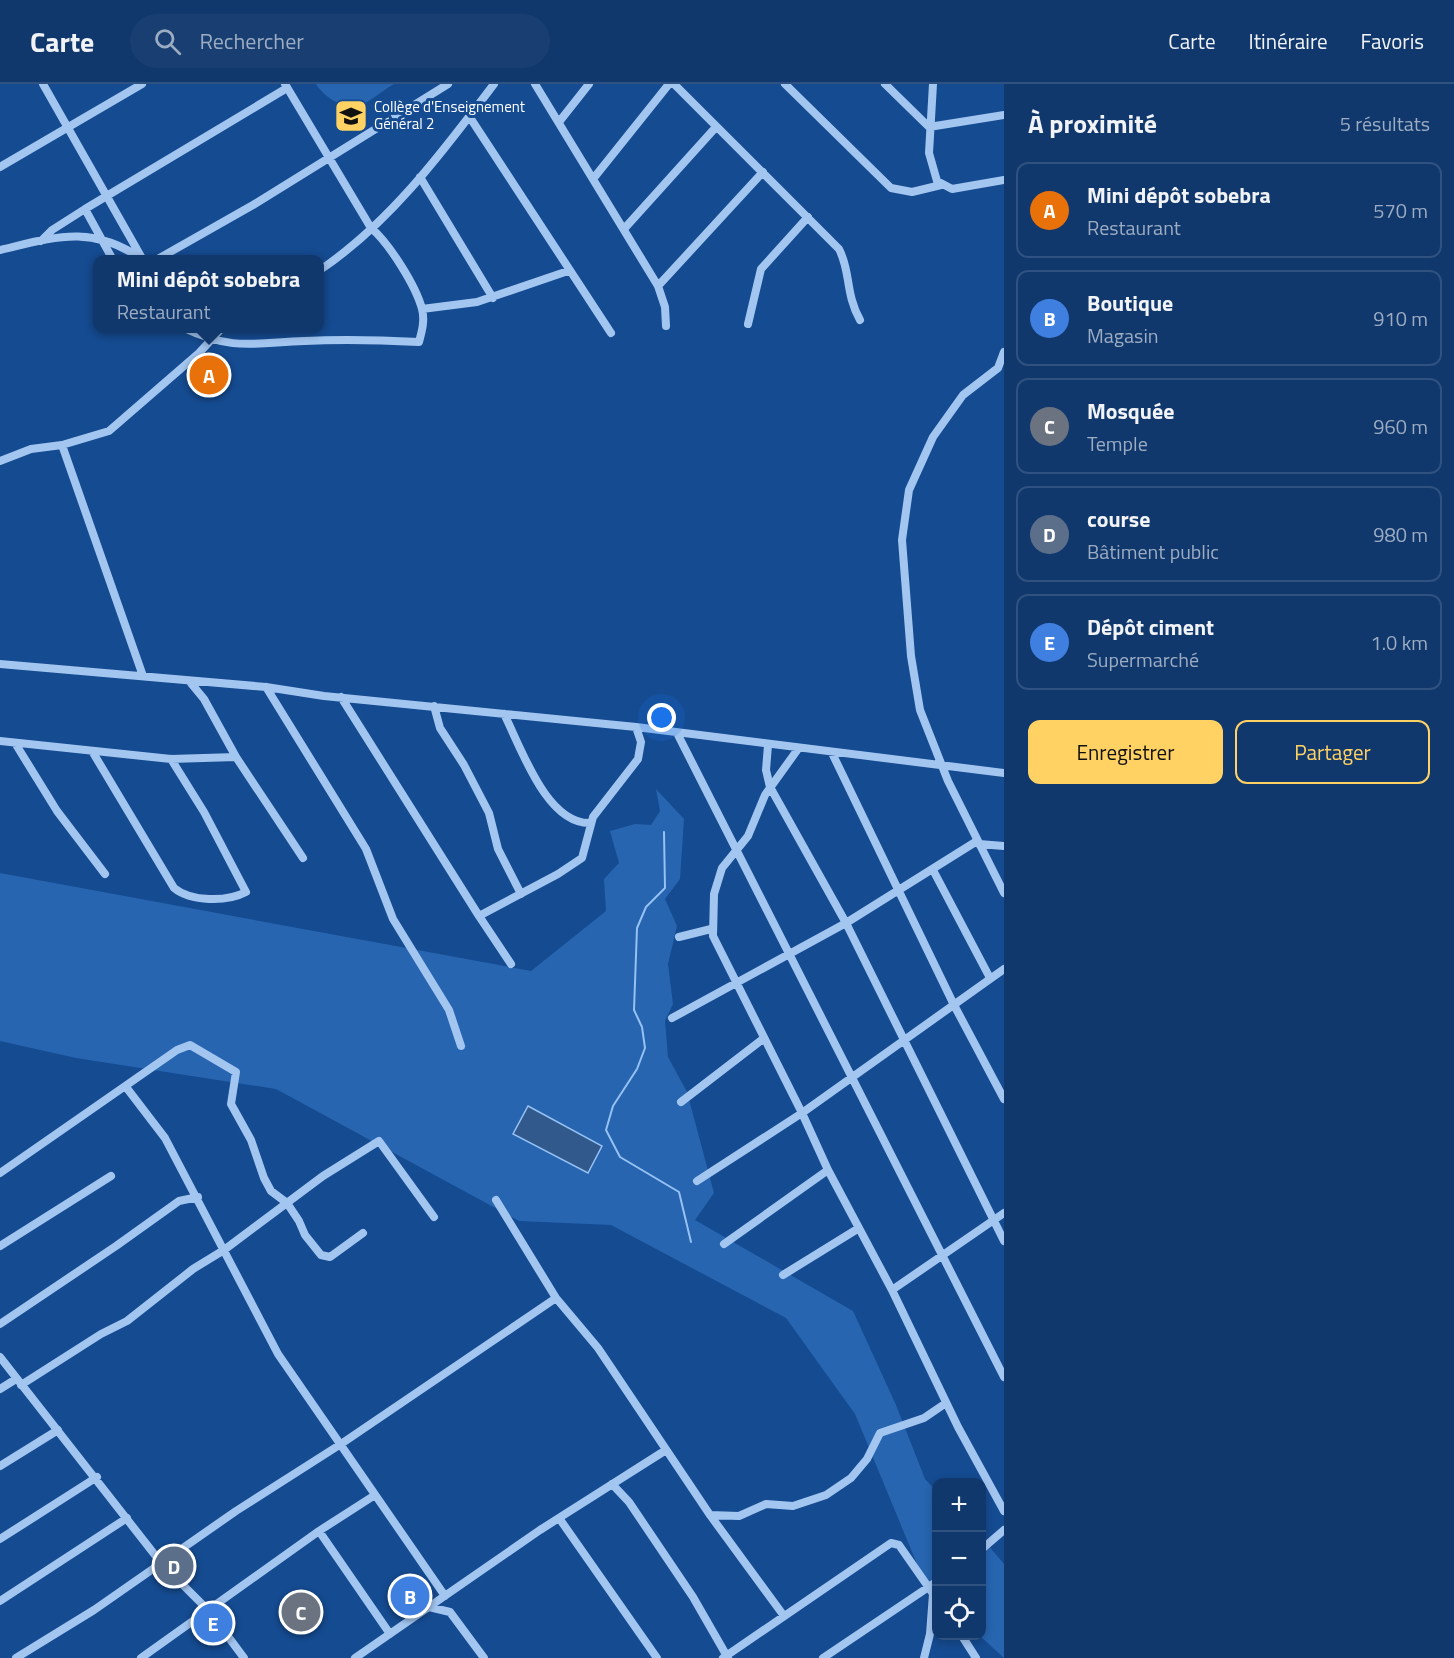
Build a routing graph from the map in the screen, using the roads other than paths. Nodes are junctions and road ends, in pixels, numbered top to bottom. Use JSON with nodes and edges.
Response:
{"nodes":[{"id":1,"x":43,"y":84,"type":"edge"},
{"id":2,"x":142,"y":84,"type":"edge"},
{"id":3,"x":448,"y":84,"type":"edge"},
{"id":4,"x":494,"y":84,"type":"edge"},
{"id":5,"x":535,"y":84,"type":"edge"},
{"id":6,"x":589,"y":84,"type":"edge"},
{"id":7,"x":671,"y":84,"type":"edge"},
{"id":8,"x":785,"y":84,"type":"edge"},
{"id":9,"x":885,"y":84,"type":"edge"},
{"id":10,"x":933,"y":84,"type":"edge"},
{"id":11,"x":286,"y":86,"type":"edge"},
{"id":12,"x":1004,"y":115,"type":"edge"},
{"id":13,"x":469,"y":116,"type":"junction"},
{"id":14,"x":559,"y":122,"type":"junction"},
{"id":15,"x":716,"y":127,"type":"junction"},
{"id":16,"x":929,"y":127,"type":"junction"},
{"id":17,"x":67,"y":129,"type":"junction"},
{"id":18,"x":327,"y":157,"type":"junction"},
{"id":19,"x":0,"y":167,"type":"edge"},
{"id":20,"x":763,"y":172,"type":"junction"},
{"id":21,"x":420,"y":177,"type":"junction"},
{"id":22,"x":593,"y":179,"type":"junction"},
{"id":23,"x":1004,"y":180,"type":"edge"},
{"id":24,"x":941,"y":185,"type":"junction"},
{"id":25,"x":107,"y":196,"type":"junction"},
{"id":26,"x":85,"y":209,"type":"junction"},
{"id":27,"x":808,"y":217,"type":"junction"},
{"id":28,"x":371,"y":228,"type":"junction"},
{"id":29,"x":624,"y":229,"type":"junction"},
{"id":30,"x":41,"y":240,"type":"junction"},
{"id":31,"x":102,"y":240,"type":"junction"},
{"id":32,"x":0,"y":250,"type":"edge"},
{"id":33,"x":110,"y":255,"type":"edge"},
{"id":34,"x":136,"y":255,"type":"edge"},
{"id":35,"x":140,"y":255,"type":"edge"},
{"id":36,"x":165,"y":255,"type":"edge"},
{"id":37,"x":324,"y":267,"type":"edge"},
{"id":38,"x":568,"y":271,"type":"junction"},
{"id":39,"x":658,"y":286,"type":"junction"},
{"id":40,"x":493,"y":298,"type":"junction"},
{"id":41,"x":422,"y":309,"type":"junction"},
{"id":42,"x":860,"y":320,"type":"dead end"},
{"id":43,"x":748,"y":324,"type":"dead end"},
{"id":44,"x":666,"y":326,"type":"dead end"},
{"id":45,"x":194,"y":333,"type":"edge"},
{"id":46,"x":217,"y":333,"type":"edge"},
{"id":47,"x":611,"y":333,"type":"dead end"},
{"id":48,"x":210,"y":341,"type":"junction"},
{"id":49,"x":1004,"y":352,"type":"edge"},
{"id":50,"x":62,"y":445,"type":"junction"},
{"id":51,"x":0,"y":461,"type":"edge"},
{"id":52,"x":0,"y":664,"type":"edge"},
{"id":53,"x":143,"y":676,"type":"junction"},
{"id":54,"x":190,"y":682,"type":"junction"},
{"id":55,"x":266,"y":687,"type":"junction"},
{"id":56,"x":341,"y":698,"type":"junction"},
{"id":57,"x":434,"y":706,"type":"junction"},
{"id":58,"x":504,"y":714,"type":"junction"},
{"id":59,"x":636,"y":727,"type":"junction"},
{"id":60,"x":677,"y":734,"type":"junction"},
{"id":61,"x":0,"y":741,"type":"edge"},
{"id":62,"x":15,"y":743,"type":"junction"},
{"id":63,"x":768,"y":745,"type":"junction"},
{"id":64,"x":798,"y":749,"type":"junction"},
{"id":65,"x":92,"y":751,"type":"junction"},
{"id":66,"x":832,"y":753,"type":"junction"},
{"id":67,"x":236,"y":758,"type":"junction"},
{"id":68,"x":171,"y":759,"type":"junction"},
{"id":69,"x":941,"y":766,"type":"junction"},
{"id":70,"x":1004,"y":773,"type":"edge"},
{"id":71,"x":770,"y":787,"type":"junction"},
{"id":72,"x":591,"y":823,"type":"junction"},
{"id":73,"x":978,"y":842,"type":"junction"},
{"id":74,"x":1004,"y":846,"type":"edge"},
{"id":75,"x":738,"y":849,"type":"junction"},
{"id":76,"x":303,"y":858,"type":"dead end"},
{"id":77,"x":933,"y":870,"type":"junction"},
{"id":78,"x":105,"y":874,"type":"dead end"},
{"id":79,"x":901,"y":891,"type":"junction"},
{"id":80,"x":1004,"y":893,"type":"edge"},
{"id":81,"x":521,"y":894,"type":"junction"},
{"id":82,"x":479,"y":916,"type":"junction"},
{"id":83,"x":846,"y":923,"type":"junction"},
{"id":84,"x":711,"y":929,"type":"junction"},
{"id":85,"x":679,"y":937,"type":"dead end"},
{"id":86,"x":791,"y":953,"type":"junction"},
{"id":87,"x":511,"y":964,"type":"dead end"},
{"id":88,"x":1004,"y":969,"type":"edge"},
{"id":89,"x":990,"y":978,"type":"junction"},
{"id":90,"x":735,"y":984,"type":"junction"},
{"id":91,"x":954,"y":1005,"type":"junction"},
{"id":92,"x":672,"y":1018,"type":"dead end"},
{"id":93,"x":763,"y":1039,"type":"junction"},
{"id":94,"x":902,"y":1041,"type":"junction"},
{"id":95,"x":461,"y":1046,"type":"dead end"},
{"id":96,"x":853,"y":1077,"type":"junction"},
{"id":97,"x":126,"y":1087,"type":"junction"},
{"id":98,"x":1004,"y":1099,"type":"edge"},
{"id":99,"x":681,"y":1102,"type":"dead end"},
{"id":100,"x":802,"y":1113,"type":"junction"},
{"id":101,"x":828,"y":1170,"type":"junction"},
{"id":102,"x":0,"y":1173,"type":"edge"},
{"id":103,"x":111,"y":1176,"type":"dead end"},
{"id":104,"x":697,"y":1181,"type":"dead end"},
{"id":105,"x":198,"y":1197,"type":"junction"},
{"id":106,"x":496,"y":1200,"type":"dead end"},
{"id":107,"x":287,"y":1203,"type":"junction"},
{"id":108,"x":1004,"y":1213,"type":"edge"},
{"id":109,"x":434,"y":1217,"type":"dead end"},
{"id":110,"x":992,"y":1221,"type":"junction"},
{"id":111,"x":859,"y":1228,"type":"junction"},
{"id":112,"x":363,"y":1233,"type":"dead end"},
{"id":113,"x":1004,"y":1241,"type":"edge"},
{"id":114,"x":724,"y":1244,"type":"dead end"},
{"id":115,"x":0,"y":1246,"type":"edge"},
{"id":116,"x":224,"y":1250,"type":"junction"},
{"id":117,"x":942,"y":1254,"type":"junction"},
{"id":118,"x":783,"y":1275,"type":"dead end"},
{"id":119,"x":892,"y":1290,"type":"junction"},
{"id":120,"x":556,"y":1298,"type":"junction"},
{"id":121,"x":0,"y":1324,"type":"edge"},
{"id":122,"x":0,"y":1357,"type":"edge"},
{"id":123,"x":1004,"y":1377,"type":"edge"},
{"id":124,"x":19,"y":1382,"type":"junction"},
{"id":125,"x":0,"y":1389,"type":"edge"},
{"id":126,"x":946,"y":1403,"type":"junction"},
{"id":127,"x":58,"y":1430,"type":"junction"},
{"id":128,"x":341,"y":1444,"type":"junction"},
{"id":129,"x":666,"y":1450,"type":"junction"},
{"id":130,"x":0,"y":1466,"type":"edge"},
{"id":131,"x":97,"y":1477,"type":"junction"},
{"id":132,"x":612,"y":1484,"type":"junction"},
{"id":133,"x":375,"y":1495,"type":"junction"},
{"id":134,"x":1004,"y":1511,"type":"edge"},
{"id":135,"x":710,"y":1515,"type":"junction"},
{"id":136,"x":127,"y":1518,"type":"junction"},
{"id":137,"x":560,"y":1518,"type":"junction"},
{"id":138,"x":1004,"y":1530,"type":"edge"},
{"id":139,"x":319,"y":1531,"type":"junction"},
{"id":140,"x":0,"y":1539,"type":"edge"},
{"id":141,"x":986,"y":1545,"type":"edge"},
{"id":142,"x":162,"y":1563,"type":"junction"},
{"id":143,"x":932,"y":1584,"type":"edge"},
{"id":144,"x":927,"y":1586,"type":"junction"},
{"id":145,"x":932,"y":1592,"type":"edge"},
{"id":146,"x":445,"y":1596,"type":"junction"},
{"id":147,"x":0,"y":1601,"type":"edge"},
{"id":148,"x":429,"y":1607,"type":"junction"},
{"id":149,"x":208,"y":1611,"type":"junction"},
{"id":150,"x":784,"y":1616,"type":"junction"},
{"id":151,"x":932,"y":1619,"type":"edge"},
{"id":152,"x":390,"y":1634,"type":"junction"},
{"id":153,"x":965,"y":1640,"type":"edge"},
{"id":154,"x":726,"y":1657,"type":"edge"},
{"id":155,"x":15,"y":1658,"type":"edge"},
{"id":156,"x":141,"y":1658,"type":"edge"},
{"id":157,"x":244,"y":1658,"type":"edge"},
{"id":158,"x":355,"y":1658,"type":"edge"},
{"id":159,"x":484,"y":1658,"type":"edge"},
{"id":160,"x":657,"y":1658,"type":"edge"},
{"id":161,"x":823,"y":1658,"type":"edge"},
{"id":162,"x":924,"y":1658,"type":"edge"},
{"id":163,"x":976,"y":1658,"type":"edge"}],
"edges":[{"from":1,"to":17,"type":"street"},
{"from":2,"to":17,"type":"street"},
{"from":3,"to":18,"type":"street"},
{"from":4,"to":13,"type":"street"},
{"from":5,"to":14,"type":"street"},
{"from":6,"to":14,"type":"street"},
{"from":7,"to":15,"type":"street"},
{"from":7,"to":22,"type":"street"},
{"from":8,"to":24,"type":"street"},
{"from":9,"to":16,"type":"street"},
{"from":10,"to":16,"type":"street"},
{"from":11,"to":18,"type":"street"},
{"from":11,"to":25,"type":"street"},
{"from":12,"to":16,"type":"street"},
{"from":13,"to":21,"type":"street"},
{"from":13,"to":38,"type":"street"},
{"from":14,"to":22,"type":"street"},
{"from":15,"to":20,"type":"street"},
{"from":15,"to":29,"type":"street"},
{"from":16,"to":24,"type":"street"},
{"from":17,"to":19,"type":"street"},
{"from":17,"to":25,"type":"street"},
{"from":18,"to":28,"type":"street"},
{"from":18,"to":36,"type":"street"},
{"from":20,"to":27,"type":"street"},
{"from":20,"to":39,"type":"street"},
{"from":21,"to":28,"type":"street"},
{"from":21,"to":40,"type":"street"},
{"from":22,"to":29,"type":"street"},
{"from":23,"to":24,"type":"street"},
{"from":25,"to":26,"type":"street"},
{"from":25,"to":35,"type":"street"},
{"from":26,"to":30,"type":"street"},
{"from":26,"to":31,"type":"street"},
{"from":27,"to":42,"type":"street"},
{"from":27,"to":43,"type":"street"},
{"from":28,"to":37,"type":"street"},
{"from":28,"to":41,"type":"street"},
{"from":29,"to":39,"type":"street"},
{"from":30,"to":31,"type":"street"},
{"from":30,"to":32,"type":"street"},
{"from":31,"to":33,"type":"street"},
{"from":31,"to":34,"type":"street"},
{"from":38,"to":40,"type":"street"},
{"from":38,"to":47,"type":"street"},
{"from":39,"to":44,"type":"street"},
{"from":40,"to":41,"type":"street"},
{"from":41,"to":48,"type":"street"},
{"from":45,"to":48,"type":"street"},
{"from":46,"to":48,"type":"street"},
{"from":48,"to":50,"type":"street"},
{"from":49,"to":69,"type":"street"},
{"from":50,"to":51,"type":"street"},
{"from":50,"to":53,"type":"street"},
{"from":52,"to":53,"type":"street"},
{"from":53,"to":54,"type":"street"},
{"from":54,"to":55,"type":"street"},
{"from":54,"to":67,"type":"street"},
{"from":55,"to":56,"type":"street"},
{"from":55,"to":95,"type":"street"},
{"from":56,"to":57,"type":"street"},
{"from":56,"to":82,"type":"street"},
{"from":57,"to":58,"type":"street"},
{"from":57,"to":81,"type":"street"},
{"from":58,"to":59,"type":"street"},
{"from":58,"to":72,"type":"street"},
{"from":59,"to":60,"type":"street"},
{"from":59,"to":72,"type":"street"},
{"from":60,"to":63,"type":"street"},
{"from":60,"to":75,"type":"street"},
{"from":61,"to":62,"type":"street"},
{"from":62,"to":65,"type":"street"},
{"from":62,"to":78,"type":"street"},
{"from":63,"to":64,"type":"street"},
{"from":63,"to":71,"type":"street"},
{"from":64,"to":66,"type":"street"},
{"from":64,"to":71,"type":"street"},
{"from":65,"to":68,"type":"street"},
{"from":65,"to":68,"type":"street"},
{"from":66,"to":69,"type":"street"},
{"from":66,"to":79,"type":"street"},
{"from":67,"to":68,"type":"street"},
{"from":67,"to":76,"type":"street"},
{"from":69,"to":70,"type":"street"},
{"from":69,"to":73,"type":"street"},
{"from":71,"to":75,"type":"street"},
{"from":71,"to":83,"type":"street"},
{"from":72,"to":81,"type":"street"},
{"from":73,"to":74,"type":"street"},
{"from":73,"to":77,"type":"street"},
{"from":73,"to":80,"type":"street"},
{"from":75,"to":84,"type":"street"},
{"from":75,"to":86,"type":"street"},
{"from":77,"to":79,"type":"street"},
{"from":77,"to":89,"type":"street"},
{"from":79,"to":83,"type":"street"},
{"from":79,"to":91,"type":"street"},
{"from":81,"to":82,"type":"street"},
{"from":82,"to":87,"type":"street"},
{"from":83,"to":86,"type":"street"},
{"from":83,"to":94,"type":"street"},
{"from":84,"to":85,"type":"street"},
{"from":84,"to":90,"type":"street"},
{"from":86,"to":90,"type":"street"},
{"from":86,"to":96,"type":"street"},
{"from":88,"to":89,"type":"street"},
{"from":89,"to":91,"type":"street"},
{"from":90,"to":92,"type":"street"},
{"from":90,"to":93,"type":"street"},
{"from":91,"to":94,"type":"street"},
{"from":91,"to":98,"type":"street"},
{"from":93,"to":99,"type":"street"},
{"from":93,"to":100,"type":"street"},
{"from":94,"to":96,"type":"street"},
{"from":94,"to":110,"type":"street"},
{"from":96,"to":100,"type":"street"},
{"from":96,"to":117,"type":"street"},
{"from":97,"to":102,"type":"street"},
{"from":97,"to":105,"type":"street"},
{"from":97,"to":107,"type":"street"},
{"from":100,"to":101,"type":"street"},
{"from":100,"to":104,"type":"street"},
{"from":101,"to":111,"type":"street"},
{"from":101,"to":114,"type":"street"},
{"from":103,"to":115,"type":"street"},
{"from":105,"to":116,"type":"street"},
{"from":105,"to":121,"type":"street"},
{"from":106,"to":120,"type":"street"},
{"from":107,"to":109,"type":"street"},
{"from":107,"to":112,"type":"street"},
{"from":107,"to":116,"type":"street"},
{"from":108,"to":110,"type":"street"},
{"from":110,"to":113,"type":"street"},
{"from":110,"to":117,"type":"street"},
{"from":111,"to":118,"type":"street"},
{"from":111,"to":119,"type":"street"},
{"from":116,"to":124,"type":"street"},
{"from":116,"to":128,"type":"street"},
{"from":117,"to":119,"type":"street"},
{"from":117,"to":123,"type":"street"},
{"from":119,"to":126,"type":"street"},
{"from":120,"to":128,"type":"street"},
{"from":120,"to":129,"type":"street"},
{"from":122,"to":124,"type":"street"},
{"from":124,"to":125,"type":"street"},
{"from":124,"to":127,"type":"street"},
{"from":126,"to":134,"type":"street"},
{"from":126,"to":135,"type":"street"},
{"from":127,"to":130,"type":"street"},
{"from":127,"to":131,"type":"street"},
{"from":128,"to":133,"type":"street"},
{"from":128,"to":142,"type":"street"},
{"from":129,"to":132,"type":"street"},
{"from":129,"to":135,"type":"street"},
{"from":131,"to":136,"type":"street"},
{"from":131,"to":140,"type":"street"},
{"from":132,"to":137,"type":"street"},
{"from":132,"to":154,"type":"street"},
{"from":133,"to":139,"type":"street"},
{"from":133,"to":146,"type":"street"},
{"from":135,"to":150,"type":"street"},
{"from":136,"to":142,"type":"street"},
{"from":136,"to":147,"type":"street"},
{"from":137,"to":146,"type":"street"},
{"from":137,"to":160,"type":"street"},
{"from":138,"to":141,"type":"street"},
{"from":139,"to":149,"type":"street"},
{"from":139,"to":152,"type":"street"},
{"from":142,"to":149,"type":"street"},
{"from":142,"to":155,"type":"street"},
{"from":143,"to":144,"type":"street"},
{"from":144,"to":145,"type":"street"},
{"from":144,"to":150,"type":"street"},
{"from":144,"to":161,"type":"street"},
{"from":146,"to":148,"type":"street"},
{"from":148,"to":152,"type":"street"},
{"from":148,"to":159,"type":"street"},
{"from":149,"to":156,"type":"street"},
{"from":149,"to":157,"type":"street"},
{"from":150,"to":154,"type":"street"},
{"from":151,"to":162,"type":"street"},
{"from":152,"to":158,"type":"street"},
{"from":153,"to":163,"type":"street"}]}
